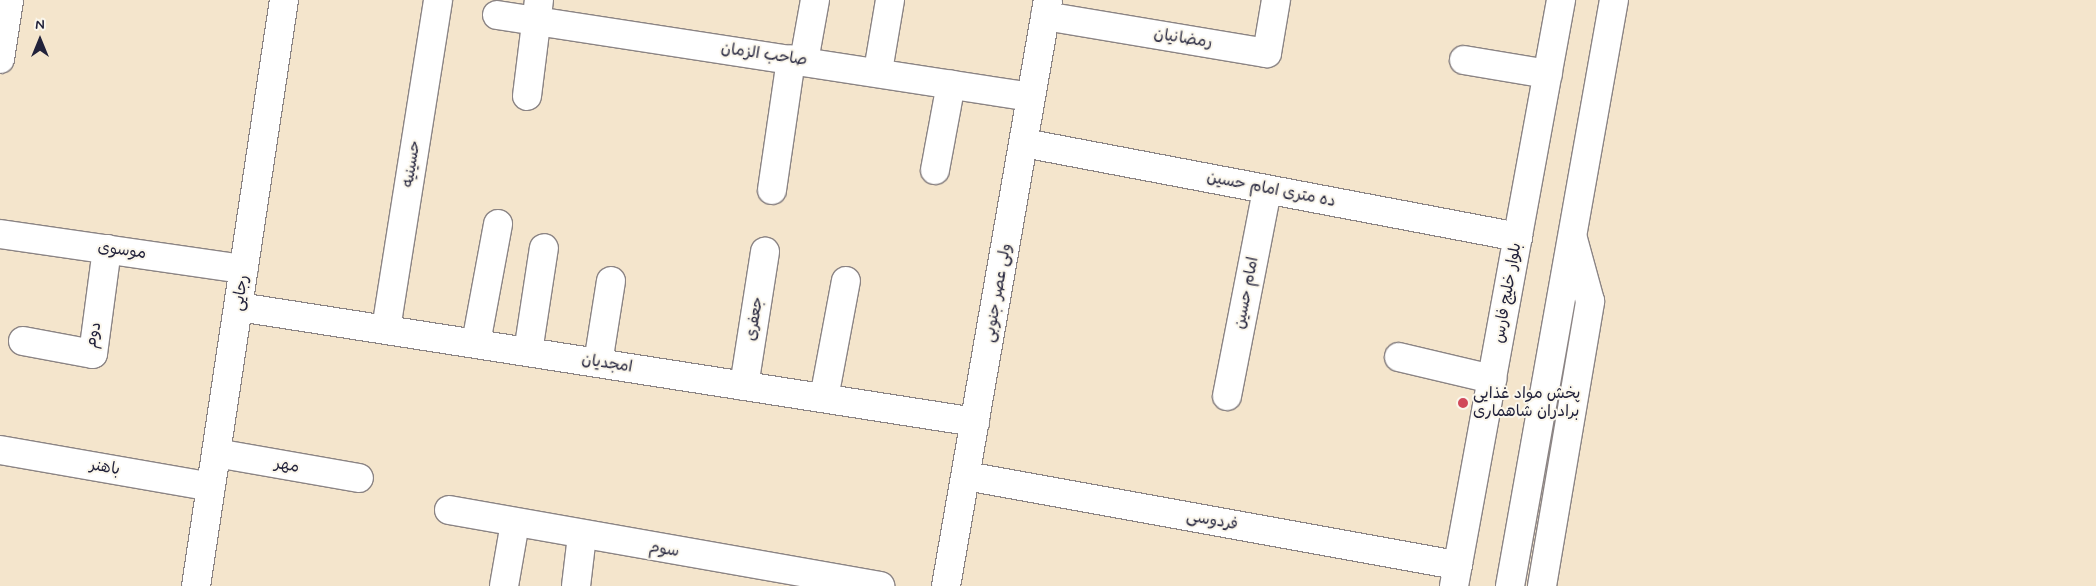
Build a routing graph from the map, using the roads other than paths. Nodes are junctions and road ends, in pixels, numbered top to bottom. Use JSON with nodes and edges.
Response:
{"nodes":[{"id":1,"x":9,"y":0,"type":"edge"},
{"id":2,"x":284,"y":0,"type":"edge"},
{"id":3,"x":438,"y":0,"type":"edge"},
{"id":4,"x":815,"y":0,"type":"edge"},
{"id":5,"x":890,"y":0,"type":"edge"},
{"id":6,"x":1276,"y":0,"type":"edge"},
{"id":7,"x":1562,"y":0,"type":"edge"},
{"id":8,"x":1614,"y":0,"type":"edge"},
{"id":9,"x":1047,"y":8,"type":"edge"},
{"id":10,"x":537,"y":11,"type":"edge"},
{"id":11,"x":497,"y":15,"type":"dead end"},
{"id":12,"x":0,"y":59,"type":"edge"},
{"id":13,"x":798,"y":60,"type":"junction"},
{"id":14,"x":1464,"y":60,"type":"dead end"},
{"id":15,"x":878,"y":72,"type":"junction"},
{"id":16,"x":1548,"y":74,"type":"junction"},
{"id":17,"x":951,"y":84,"type":"junction"},
{"id":18,"x":527,"y":96,"type":"dead end"},
{"id":19,"x":1031,"y":97,"type":"junction"},
{"id":20,"x":1024,"y":142,"type":"junction"},
{"id":21,"x":935,"y":170,"type":"dead end"},
{"id":22,"x":772,"y":190,"type":"dead end"},
{"id":23,"x":1267,"y":190,"type":"junction"},
{"id":24,"x":498,"y":224,"type":"dead end"},
{"id":25,"x":0,"y":234,"type":"edge"},
{"id":26,"x":1518,"y":236,"type":"junction"},
{"id":27,"x":1572,"y":239,"type":"junction"},
{"id":28,"x":544,"y":248,"type":"dead end"},
{"id":29,"x":107,"y":249,"type":"junction"},
{"id":30,"x":765,"y":252,"type":"dead end"},
{"id":31,"x":244,"y":269,"type":"junction"},
{"id":32,"x":846,"y":281,"type":"dead end"},
{"id":33,"x":611,"y":282,"type":"dead end"},
{"id":34,"x":239,"y":306,"type":"junction"},
{"id":35,"x":386,"y":329,"type":"junction"},
{"id":36,"x":23,"y":341,"type":"dead end"},
{"id":37,"x":476,"y":343,"type":"junction"},
{"id":38,"x":528,"y":352,"type":"junction"},
{"id":39,"x":1399,"y":357,"type":"dead end"},
{"id":40,"x":598,"y":363,"type":"junction"},
{"id":41,"x":1492,"y":379,"type":"junction"},
{"id":42,"x":744,"y":386,"type":"junction"},
{"id":43,"x":1227,"y":396,"type":"dead end"},
{"id":44,"x":824,"y":398,"type":"junction"},
{"id":45,"x":975,"y":422,"type":"junction"},
{"id":46,"x":0,"y":450,"type":"edge"},
{"id":47,"x":216,"y":454,"type":"junction"},
{"id":48,"x":966,"y":476,"type":"junction"},
{"id":49,"x":359,"y":478,"type":"dead end"},
{"id":50,"x":211,"y":487,"type":"junction"},
{"id":51,"x":449,"y":510,"type":"dead end"},
{"id":52,"x":515,"y":523,"type":"junction"},
{"id":53,"x":582,"y":536,"type":"junction"},
{"id":54,"x":1456,"y":576,"type":"edge"},
{"id":55,"x":196,"y":586,"type":"edge"},
{"id":56,"x":504,"y":586,"type":"edge"},
{"id":57,"x":576,"y":586,"type":"edge"},
{"id":58,"x":880,"y":586,"type":"edge"},
{"id":59,"x":946,"y":586,"type":"edge"},
{"id":60,"x":1510,"y":586,"type":"edge"},
{"id":61,"x":1542,"y":586,"type":"edge"}],
"edges":[{"from":1,"to":12,"type":"street"},
{"from":2,"to":31,"type":"street","name":"رجایی"},
{"from":3,"to":35,"type":"street","name":"حسینیه"},
{"from":4,"to":13,"type":"street"},
{"from":5,"to":15,"type":"street"},
{"from":6,"to":9,"type":"street","name":"رمضانیان"},
{"from":7,"to":16,"type":"street","name":"بلوار خلیج فارس"},
{"from":8,"to":27,"type":"street"},
{"from":9,"to":19,"type":"street","name":"ولی عصر جنوبی"},
{"from":10,"to":11,"type":"street","name":"صاحب الزمان"},
{"from":10,"to":13,"type":"street","name":"صاحب الزمان"},
{"from":10,"to":18,"type":"street"},
{"from":13,"to":15,"type":"street","name":"صاحب الزمان"},
{"from":13,"to":22,"type":"street"},
{"from":14,"to":16,"type":"street"},
{"from":15,"to":17,"type":"street","name":"صاحب الزمان"},
{"from":16,"to":26,"type":"street","name":"بلوار خلیج فارس"},
{"from":17,"to":19,"type":"street","name":"صاحب الزمان"},
{"from":17,"to":21,"type":"street"},
{"from":19,"to":20,"type":"street","name":"ولی عصر جنوبی"},
{"from":20,"to":23,"type":"street","name":"ده متری امام حسین"},
{"from":20,"to":45,"type":"street","name":"ولی عصر جنوبی"},
{"from":23,"to":26,"type":"street","name":"ده متری امام حسین"},
{"from":23,"to":43,"type":"street","name":"امام حسین"},
{"from":24,"to":37,"type":"street"},
{"from":25,"to":29,"type":"street","name":"موسوی"},
{"from":26,"to":41,"type":"street","name":"بلوار خلیج فارس"},
{"from":27,"to":60,"type":"street"},
{"from":27,"to":61,"type":"street"},
{"from":28,"to":38,"type":"street"},
{"from":29,"to":31,"type":"street","name":"موسوی"},
{"from":29,"to":36,"type":"street","name":"دوم"},
{"from":30,"to":42,"type":"street","name":"جعفری"},
{"from":31,"to":34,"type":"street","name":"رجایی"},
{"from":32,"to":44,"type":"street"},
{"from":33,"to":40,"type":"street"},
{"from":34,"to":35,"type":"street","name":"امجدیان"},
{"from":34,"to":47,"type":"street","name":"رجایی"},
{"from":35,"to":37,"type":"street","name":"امجدیان"},
{"from":37,"to":38,"type":"street","name":"امجدیان"},
{"from":38,"to":40,"type":"street","name":"امجدیان"},
{"from":39,"to":41,"type":"street"},
{"from":40,"to":42,"type":"street","name":"امجدیان"},
{"from":41,"to":54,"type":"street","name":"بلوار خلیج فارس"},
{"from":42,"to":44,"type":"street","name":"امجدیان"},
{"from":44,"to":45,"type":"street","name":"امجدیان"},
{"from":45,"to":48,"type":"street","name":"ولی عصر جنوبی"},
{"from":46,"to":50,"type":"street","name":"باهنر"},
{"from":47,"to":49,"type":"street","name":"مهر"},
{"from":47,"to":50,"type":"street","name":"رجایی"},
{"from":48,"to":54,"type":"street","name":"فردوسی"},
{"from":48,"to":59,"type":"street","name":"ولی عصر جنوبی"},
{"from":50,"to":55,"type":"street","name":"رجایی"},
{"from":51,"to":52,"type":"street","name":"سوم"},
{"from":52,"to":53,"type":"street","name":"سوم"},
{"from":52,"to":56,"type":"street"},
{"from":53,"to":57,"type":"street"},
{"from":53,"to":58,"type":"street","name":"سوم"}]}
